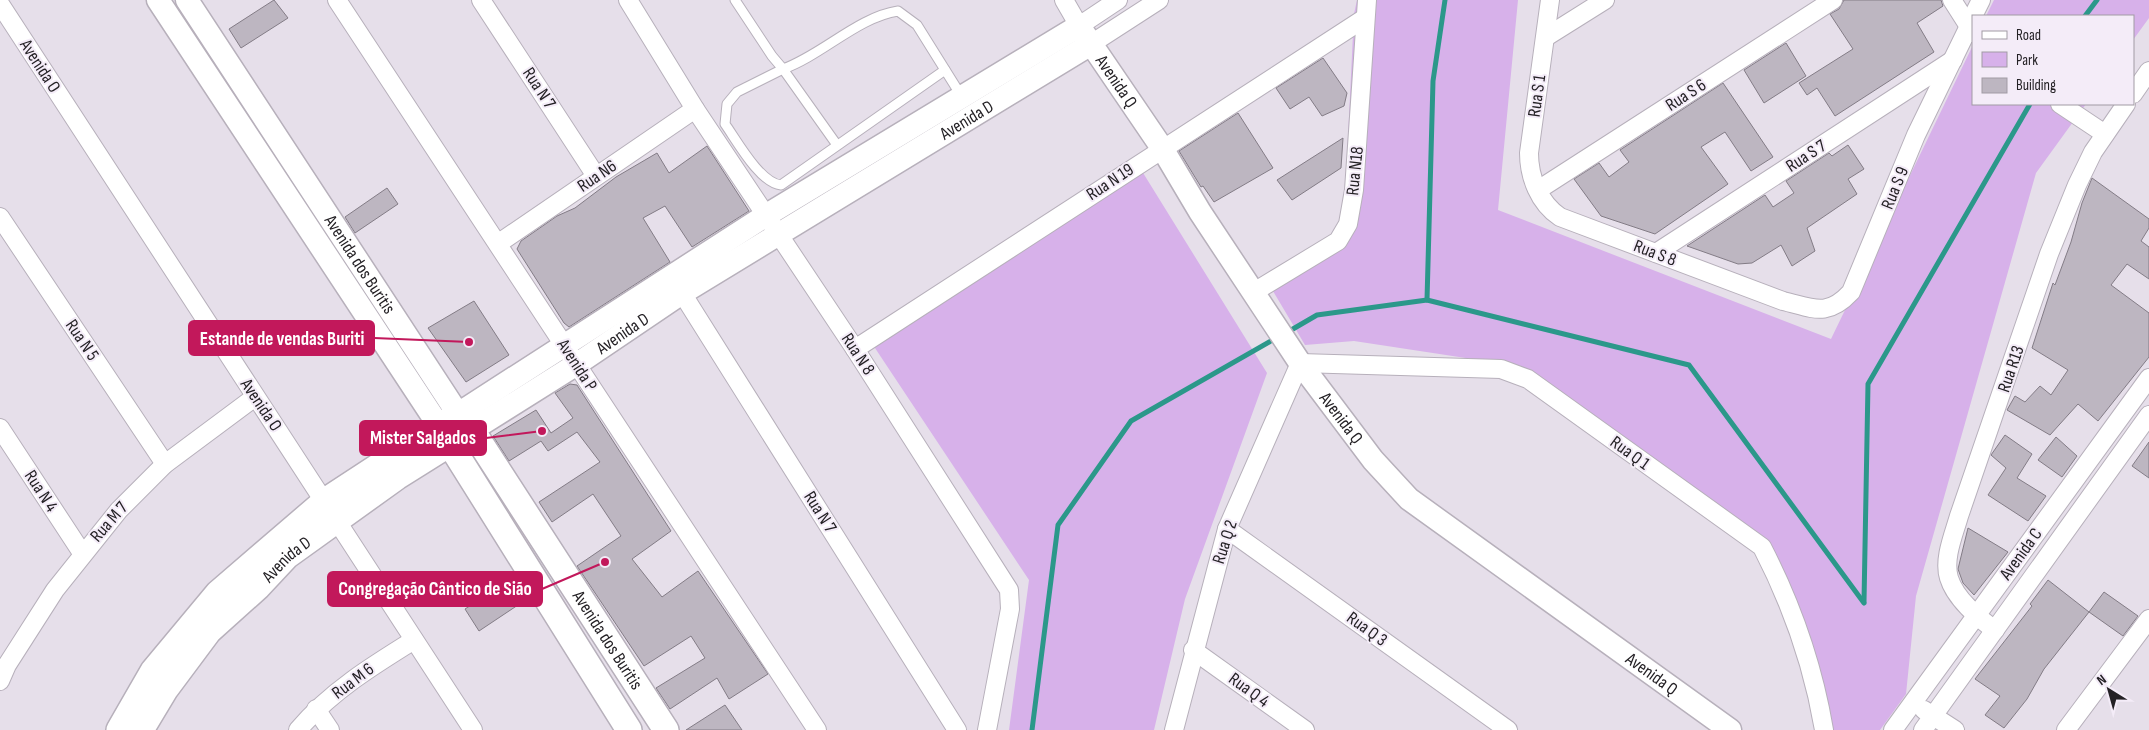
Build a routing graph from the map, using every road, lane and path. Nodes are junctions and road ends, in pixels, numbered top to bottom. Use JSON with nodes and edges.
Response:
{"nodes":[{"id":1,"x":158,"y":0,"type":"edge"},
{"id":2,"x":188,"y":0,"type":"edge"},
{"id":3,"x":337,"y":0,"type":"edge"},
{"id":4,"x":481,"y":0,"type":"edge"},
{"id":5,"x":628,"y":0,"type":"edge"},
{"id":6,"x":734,"y":0,"type":"edge"},
{"id":7,"x":1064,"y":0,"type":"edge"},
{"id":8,"x":1118,"y":0,"type":"edge"},
{"id":9,"x":1159,"y":0,"type":"edge"},
{"id":10,"x":1550,"y":0,"type":"edge"},
{"id":11,"x":1605,"y":0,"type":"edge"},
{"id":12,"x":1833,"y":0,"type":"edge"},
{"id":13,"x":1952,"y":0,"type":"edge"},
{"id":14,"x":1981,"y":0,"type":"edge"},
{"id":15,"x":0,"y":4,"type":"edge"},
{"id":16,"x":1366,"y":9,"type":"edge"},
{"id":17,"x":1975,"y":15,"type":"edge"},
{"id":18,"x":1972,"y":24,"type":"edge"},
{"id":19,"x":1085,"y":35,"type":"junction"},
{"id":20,"x":1546,"y":37,"type":"junction"},
{"id":21,"x":1955,"y":58,"type":"junction"},
{"id":22,"x":783,"y":69,"type":"junction"},
{"id":23,"x":945,"y":70,"type":"junction"},
{"id":24,"x":2149,"y":71,"type":"edge"},
{"id":25,"x":2134,"y":93,"type":"edge"},
{"id":26,"x":962,"y":97,"type":"junction"},
{"id":27,"x":2062,"y":105,"type":"edge"},
{"id":28,"x":2125,"y":105,"type":"edge"},
{"id":29,"x":695,"y":109,"type":"junction"},
{"id":30,"x":2105,"y":134,"type":"junction"},
{"id":31,"x":837,"y":145,"type":"junction"},
{"id":32,"x":1162,"y":148,"type":"junction"},
{"id":33,"x":596,"y":176,"type":"junction"},
{"id":34,"x":1538,"y":190,"type":"junction"},
{"id":35,"x":765,"y":216,"type":"junction"},
{"id":36,"x":0,"y":217,"type":"edge"},
{"id":37,"x":779,"y":236,"type":"junction"},
{"id":38,"x":499,"y":243,"type":"junction"},
{"id":39,"x":1656,"y":253,"type":"junction"},
{"id":40,"x":1254,"y":292,"type":"junction"},
{"id":41,"x":682,"y":293,"type":"junction"},
{"id":42,"x":1784,"y":301,"type":"joint"},
{"id":43,"x":564,"y":345,"type":"junction"},
{"id":44,"x":855,"y":349,"type":"junction"},
{"id":45,"x":1300,"y":362,"type":"junction"},
{"id":46,"x":577,"y":364,"type":"junction"},
{"id":47,"x":2149,"y":378,"type":"edge"},
{"id":48,"x":255,"y":397,"type":"junction"},
{"id":49,"x":2149,"y":415,"type":"edge"},
{"id":50,"x":0,"y":428,"type":"edge"},
{"id":51,"x":455,"y":429,"type":"junction"},
{"id":52,"x":165,"y":464,"type":"junction"},
{"id":53,"x":331,"y":510,"type":"junction"},
{"id":54,"x":1227,"y":529,"type":"junction"},
{"id":55,"x":82,"y":553,"type":"junction"},
{"id":56,"x":1975,"y":616,"type":"junction"},
{"id":57,"x":2149,"y":618,"type":"edge"},
{"id":58,"x":1995,"y":630,"type":"junction"},
{"id":59,"x":414,"y":640,"type":"junction"},
{"id":60,"x":1193,"y":650,"type":"junction"},
{"id":61,"x":2,"y":667,"type":"edge"},
{"id":62,"x":1912,"y":703,"type":"junction"},
{"id":63,"x":316,"y":709,"type":"junction"},
{"id":64,"x":1928,"y":723,"type":"edge"},
{"id":65,"x":119,"y":730,"type":"edge"},
{"id":66,"x":141,"y":730,"type":"edge"},
{"id":67,"x":298,"y":730,"type":"edge"},
{"id":68,"x":330,"y":730,"type":"edge"},
{"id":69,"x":473,"y":730,"type":"edge"},
{"id":70,"x":629,"y":730,"type":"edge"},
{"id":71,"x":666,"y":730,"type":"edge"},
{"id":72,"x":817,"y":730,"type":"edge"},
{"id":73,"x":957,"y":730,"type":"edge"},
{"id":74,"x":987,"y":730,"type":"edge"},
{"id":75,"x":1174,"y":730,"type":"edge"},
{"id":76,"x":1305,"y":730,"type":"edge"},
{"id":77,"x":1508,"y":730,"type":"edge"},
{"id":78,"x":1730,"y":730,"type":"edge"},
{"id":79,"x":1824,"y":730,"type":"edge"},
{"id":80,"x":1893,"y":730,"type":"edge"},
{"id":81,"x":1955,"y":730,"type":"edge"},
{"id":82,"x":2066,"y":730,"type":"edge"}],
"edges":[{"from":1,"to":51,"type":"street","name":"Avenida dos Buritis"},
{"from":2,"to":51,"type":"street","name":"Avenida dos Buritis"},
{"from":3,"to":38,"type":"street","name":"Avenida P"},
{"from":4,"to":33,"type":"street","name":"Rua N 7"},
{"from":5,"to":29,"type":"street","name":"Rua N 8"},
{"from":6,"to":22,"type":"lane"},
{"from":7,"to":19,"type":"street","name":"Avenida Q"},
{"from":8,"to":19,"type":"street","name":"Avenida D"},
{"from":9,"to":19,"type":"street","name":"Avenida D"},
{"from":10,"to":20,"type":"street","name":"Rua S 1"},
{"from":11,"to":20,"type":"street"},
{"from":12,"to":34,"type":"street","name":"Rua S 6"},
{"from":13,"to":18,"type":"street"},
{"from":14,"to":17,"type":"street","name":"Rua S 9"},
{"from":15,"to":48,"type":"street","name":"Avenida O"},
{"from":16,"to":32,"type":"street","name":"Rua N 19"},
{"from":16,"to":40,"type":"street","name":"Rua N18"},
{"from":18,"to":21,"type":"street","name":"Rua S 9"},
{"from":19,"to":26,"type":"street","name":"Avenida D"},
{"from":19,"to":32,"type":"street","name":"Avenida Q"},
{"from":19,"to":37,"type":"street","name":"Avenida D"},
{"from":20,"to":34,"type":"street","name":"Rua S 1"},
{"from":21,"to":39,"type":"street","name":"Rua S 7"},
{"from":21,"to":42,"type":"street","name":"Rua S 9"},
{"from":22,"to":23,"type":"lane"},
{"from":22,"to":31,"type":"lane"},
{"from":22,"to":31,"type":"lane"},
{"from":23,"to":26,"type":"lane"},
{"from":23,"to":31,"type":"lane"},
{"from":24,"to":25,"type":"street"},
{"from":26,"to":35,"type":"street","name":"Avenida D"},
{"from":27,"to":30,"type":"street"},
{"from":28,"to":30,"type":"street","name":"Rua R13"},
{"from":29,"to":33,"type":"street","name":"Rua N6"},
{"from":29,"to":35,"type":"street","name":"Rua N 8"},
{"from":30,"to":56,"type":"street","name":"Rua R13"},
{"from":32,"to":40,"type":"street","name":"Avenida Q"},
{"from":32,"to":44,"type":"street","name":"Rua N 19"},
{"from":33,"to":38,"type":"street","name":"Rua N6"},
{"from":34,"to":39,"type":"street","name":"Rua S 8"},
{"from":35,"to":37,"type":"street","name":"Rua N 8"},
{"from":35,"to":43,"type":"street","name":"Avenida D"},
{"from":36,"to":52,"type":"street","name":"Rua N 5"},
{"from":37,"to":41,"type":"street","name":"Avenida D"},
{"from":37,"to":44,"type":"street","name":"Rua N 8"},
{"from":38,"to":43,"type":"street","name":"Avenida P"},
{"from":39,"to":42,"type":"street","name":"Rua S 8"},
{"from":40,"to":45,"type":"street","name":"Avenida Q"},
{"from":41,"to":46,"type":"street","name":"Avenida D"},
{"from":41,"to":73,"type":"street","name":"Rua N 7"},
{"from":43,"to":46,"type":"street","name":"Avenida P"},
{"from":43,"to":51,"type":"street","name":"Avenida D"},
{"from":44,"to":74,"type":"street","name":"Rua N 8"},
{"from":45,"to":54,"type":"street","name":"Rua Q 2"},
{"from":45,"to":78,"type":"street","name":"Avenida Q"},
{"from":45,"to":79,"type":"street","name":"Rua Q 1"},
{"from":46,"to":51,"type":"street","name":"Avenida D"},
{"from":46,"to":72,"type":"street","name":"Avenida P"},
{"from":47,"to":56,"type":"street","name":"Avenida C"},
{"from":48,"to":52,"type":"street","name":"Rua M 7"},
{"from":48,"to":53,"type":"street","name":"Avenida O"},
{"from":49,"to":58,"type":"street","name":"Avenida C"},
{"from":50,"to":55,"type":"street","name":"Rua N 4"},
{"from":51,"to":53,"type":"main road","name":"Avenida D"},
{"from":51,"to":70,"type":"main road","name":"Avenida dos Buritis"},
{"from":51,"to":71,"type":"main road","name":"Avenida dos Buritis"},
{"from":52,"to":55,"type":"street","name":"Rua M 7"},
{"from":53,"to":59,"type":"street","name":"Avenida O"},
{"from":53,"to":65,"type":"main road","name":"Avenida D"},
{"from":53,"to":66,"type":"main road","name":"Avenida D"},
{"from":54,"to":60,"type":"street","name":"Rua Q 2"},
{"from":54,"to":77,"type":"street","name":"Rua Q 3"},
{"from":55,"to":61,"type":"street","name":"Rua M 7"},
{"from":56,"to":58,"type":"street","name":"Rua R13"},
{"from":56,"to":62,"type":"street","name":"Avenida C"},
{"from":57,"to":82,"type":"street"},
{"from":58,"to":64,"type":"street","name":"Avenida C"},
{"from":59,"to":63,"type":"street","name":"Rua M 6"},
{"from":59,"to":69,"type":"street","name":"Avenida O"},
{"from":60,"to":75,"type":"street","name":"Rua Q 2"},
{"from":60,"to":76,"type":"street","name":"Rua Q 4"},
{"from":62,"to":64,"type":"street"},
{"from":62,"to":80,"type":"street","name":"Avenida C"},
{"from":63,"to":67,"type":"street","name":"Rua M 6"},
{"from":63,"to":68,"type":"street"},
{"from":64,"to":81,"type":"street"}]}
